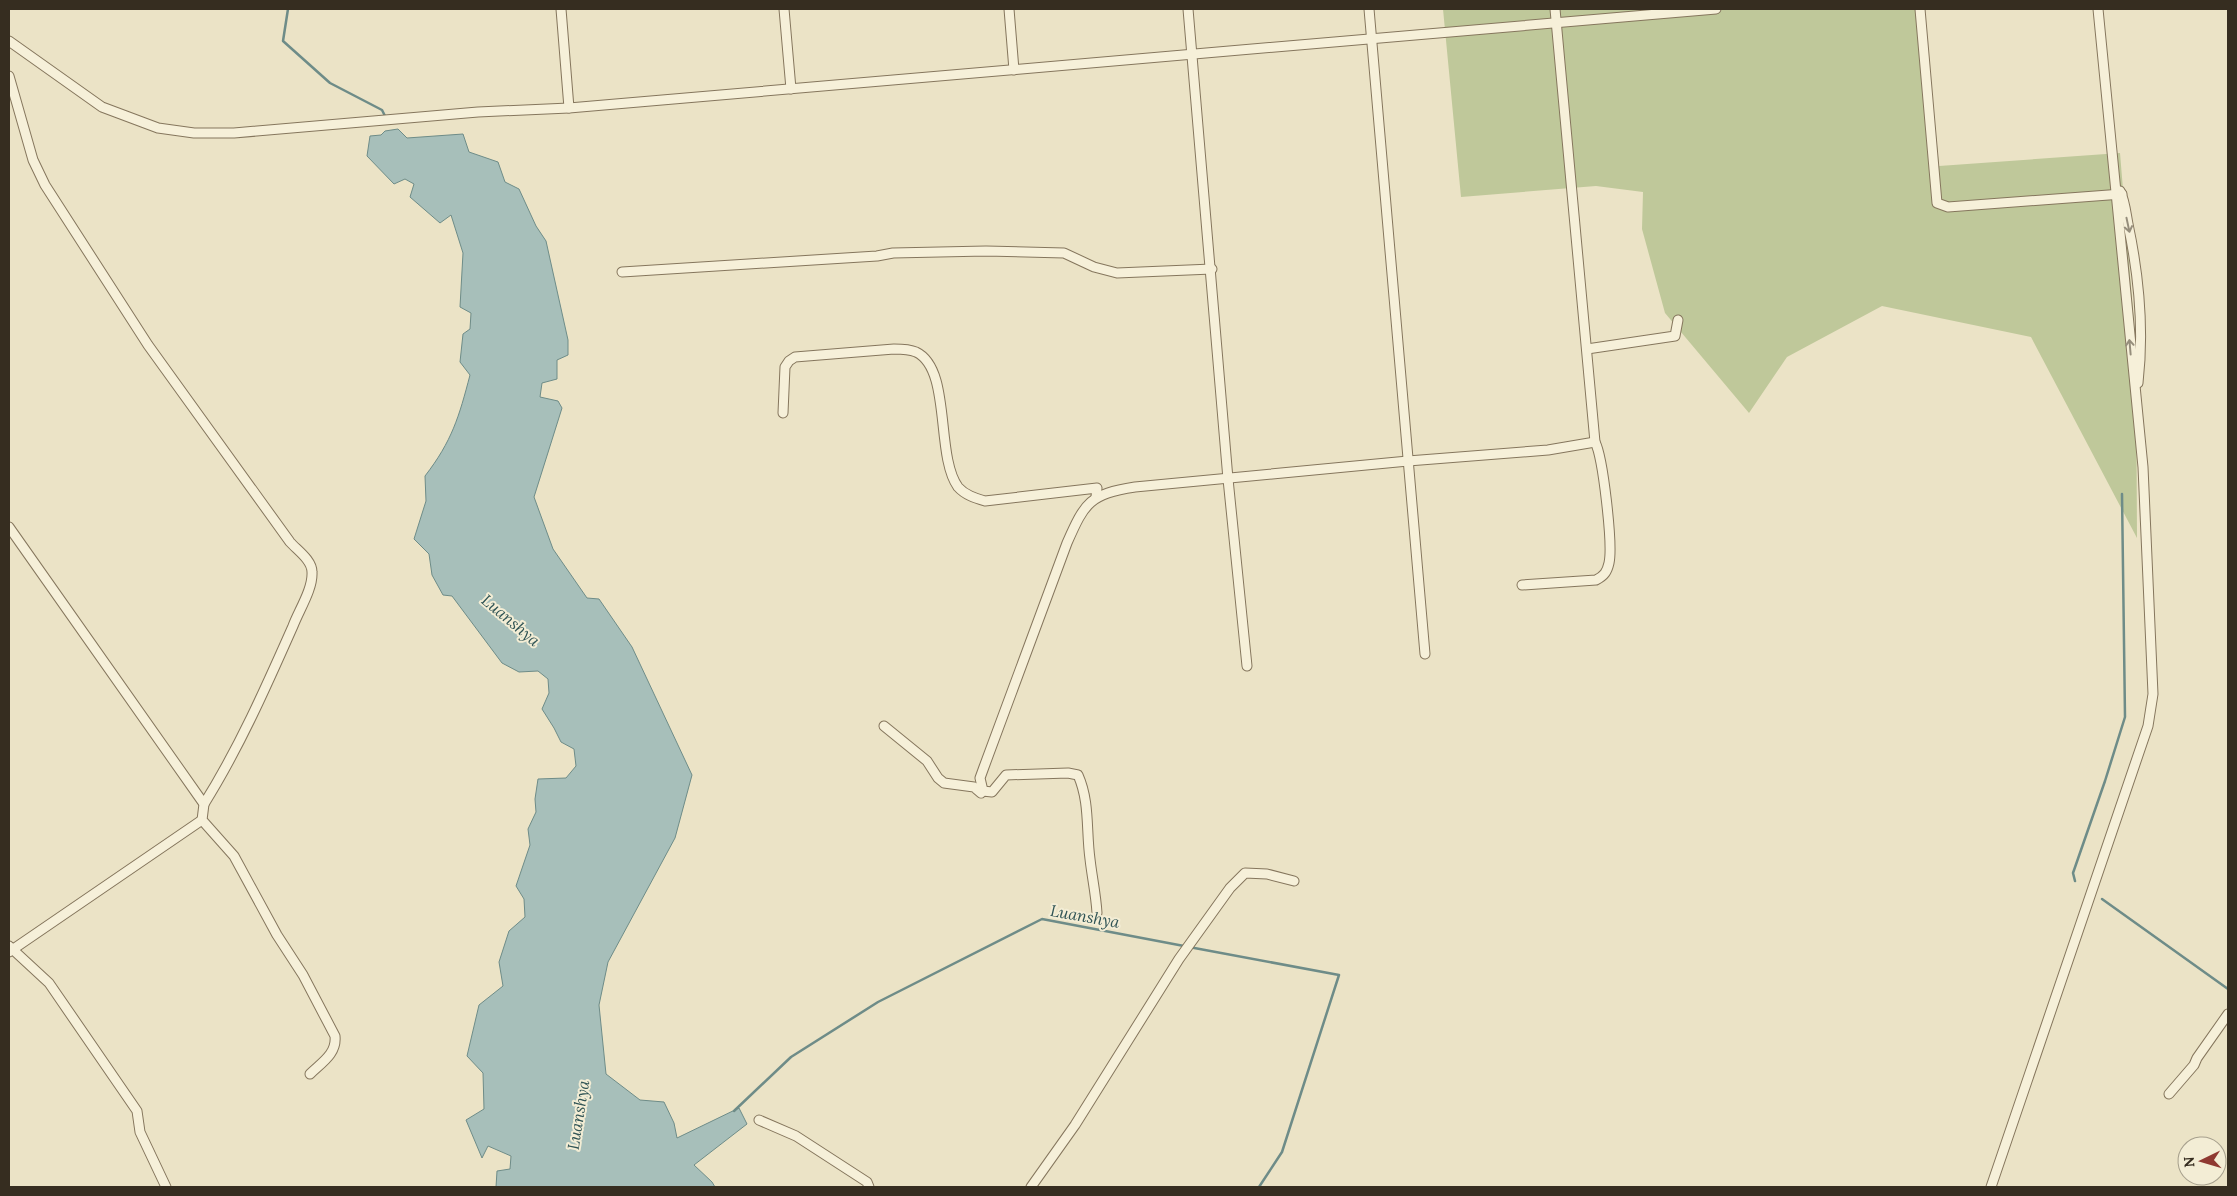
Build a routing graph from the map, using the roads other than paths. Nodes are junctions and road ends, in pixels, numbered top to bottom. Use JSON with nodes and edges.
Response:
{"nodes":[{"id":1,"x":560,"y":9,"type":"edge"},
{"id":2,"x":784,"y":9,"type":"edge"},
{"id":3,"x":1008,"y":9,"type":"edge"},
{"id":4,"x":1188,"y":9,"type":"edge"},
{"id":5,"x":1369,"y":9,"type":"edge"},
{"id":6,"x":1555,"y":9,"type":"edge"},
{"id":7,"x":1716,"y":9,"type":"edge"},
{"id":8,"x":1920,"y":9,"type":"edge"},
{"id":9,"x":2098,"y":9,"type":"edge"},
{"id":10,"x":1556,"y":23,"type":"junction"},
{"id":11,"x":1372,"y":39,"type":"junction"},
{"id":12,"x":9,"y":40,"type":"edge"},
{"id":13,"x":1192,"y":53,"type":"junction"},
{"id":14,"x":1014,"y":70,"type":"junction"},
{"id":15,"x":9,"y":76,"type":"edge"},
{"id":16,"x":791,"y":89,"type":"junction"},
{"id":17,"x":569,"y":108,"type":"junction"},
{"id":18,"x":2118,"y":195,"type":"junction"},
{"id":19,"x":1212,"y":269,"type":"junction"},
{"id":20,"x":622,"y":272,"type":"dead end"},
{"id":21,"x":2126,"y":308,"type":"junction"},
{"id":22,"x":2139,"y":308,"type":"junction"},
{"id":23,"x":1678,"y":320,"type":"dead end"},
{"id":24,"x":1587,"y":349,"type":"junction"},
{"id":25,"x":2136,"y":396,"type":"junction"},
{"id":26,"x":783,"y":413,"type":"dead end"},
{"id":27,"x":1595,"y":442,"type":"junction"},
{"id":28,"x":1408,"y":460,"type":"junction"},
{"id":29,"x":1228,"y":479,"type":"junction"},
{"id":30,"x":1096,"y":497,"type":"junction"},
{"id":31,"x":9,"y":527,"type":"edge"},
{"id":32,"x":1522,"y":585,"type":"dead end"},
{"id":33,"x":1425,"y":654,"type":"dead end"},
{"id":34,"x":1247,"y":666,"type":"dead end"},
{"id":35,"x":884,"y":726,"type":"dead end"},
{"id":36,"x":983,"y":792,"type":"junction"},
{"id":37,"x":204,"y":804,"type":"junction"},
{"id":38,"x":202,"y":820,"type":"junction"},
{"id":39,"x":1294,"y":881,"type":"dead end"},
{"id":40,"x":1096,"y":913,"type":"dead end"},
{"id":41,"x":10,"y":949,"type":"edge"},
{"id":42,"x":2228,"y":1014,"type":"edge"},
{"id":43,"x":310,"y":1074,"type":"dead end"},
{"id":44,"x":2169,"y":1094,"type":"dead end"},
{"id":45,"x":759,"y":1120,"type":"dead end"},
{"id":46,"x":166,"y":1187,"type":"edge"},
{"id":47,"x":869,"y":1187,"type":"edge"},
{"id":48,"x":1031,"y":1187,"type":"edge"},
{"id":49,"x":1991,"y":1187,"type":"edge"}],
"edges":[{"from":1,"to":17,"type":"street"},
{"from":2,"to":16,"type":"street"},
{"from":3,"to":14,"type":"street"},
{"from":4,"to":13,"type":"street"},
{"from":5,"to":11,"type":"street"},
{"from":6,"to":10,"type":"street"},
{"from":7,"to":10,"type":"street"},
{"from":8,"to":18,"type":"street"},
{"from":9,"to":18,"type":"street"},
{"from":10,"to":11,"type":"street"},
{"from":10,"to":24,"type":"street"},
{"from":11,"to":13,"type":"street"},
{"from":11,"to":28,"type":"street"},
{"from":12,"to":17,"type":"street"},
{"from":13,"to":14,"type":"street"},
{"from":13,"to":19,"type":"street"},
{"from":14,"to":16,"type":"street"},
{"from":15,"to":37,"type":"street"},
{"from":16,"to":17,"type":"street"},
{"from":18,"to":21,"type":"street"},
{"from":18,"to":22,"type":"street","one_way":true},
{"from":19,"to":20,"type":"street"},
{"from":19,"to":29,"type":"street"},
{"from":21,"to":22,"type":"street"},
{"from":25,"to":21,"type":"street","one_way":true},
{"from":22,"to":25,"type":"street"},
{"from":23,"to":24,"type":"street"},
{"from":24,"to":27,"type":"street"},
{"from":25,"to":49,"type":"street"},
{"from":26,"to":30,"type":"street"},
{"from":27,"to":28,"type":"street"},
{"from":27,"to":32,"type":"street"},
{"from":28,"to":29,"type":"street"},
{"from":28,"to":33,"type":"street"},
{"from":29,"to":30,"type":"street"},
{"from":29,"to":34,"type":"street"},
{"from":30,"to":36,"type":"street"},
{"from":31,"to":37,"type":"street"},
{"from":35,"to":36,"type":"street"},
{"from":36,"to":40,"type":"street"},
{"from":37,"to":38,"type":"street"},
{"from":38,"to":41,"type":"street"},
{"from":38,"to":43,"type":"street"},
{"from":39,"to":48,"type":"street"},
{"from":41,"to":46,"type":"street"},
{"from":42,"to":44,"type":"street"},
{"from":45,"to":47,"type":"street"}]}
